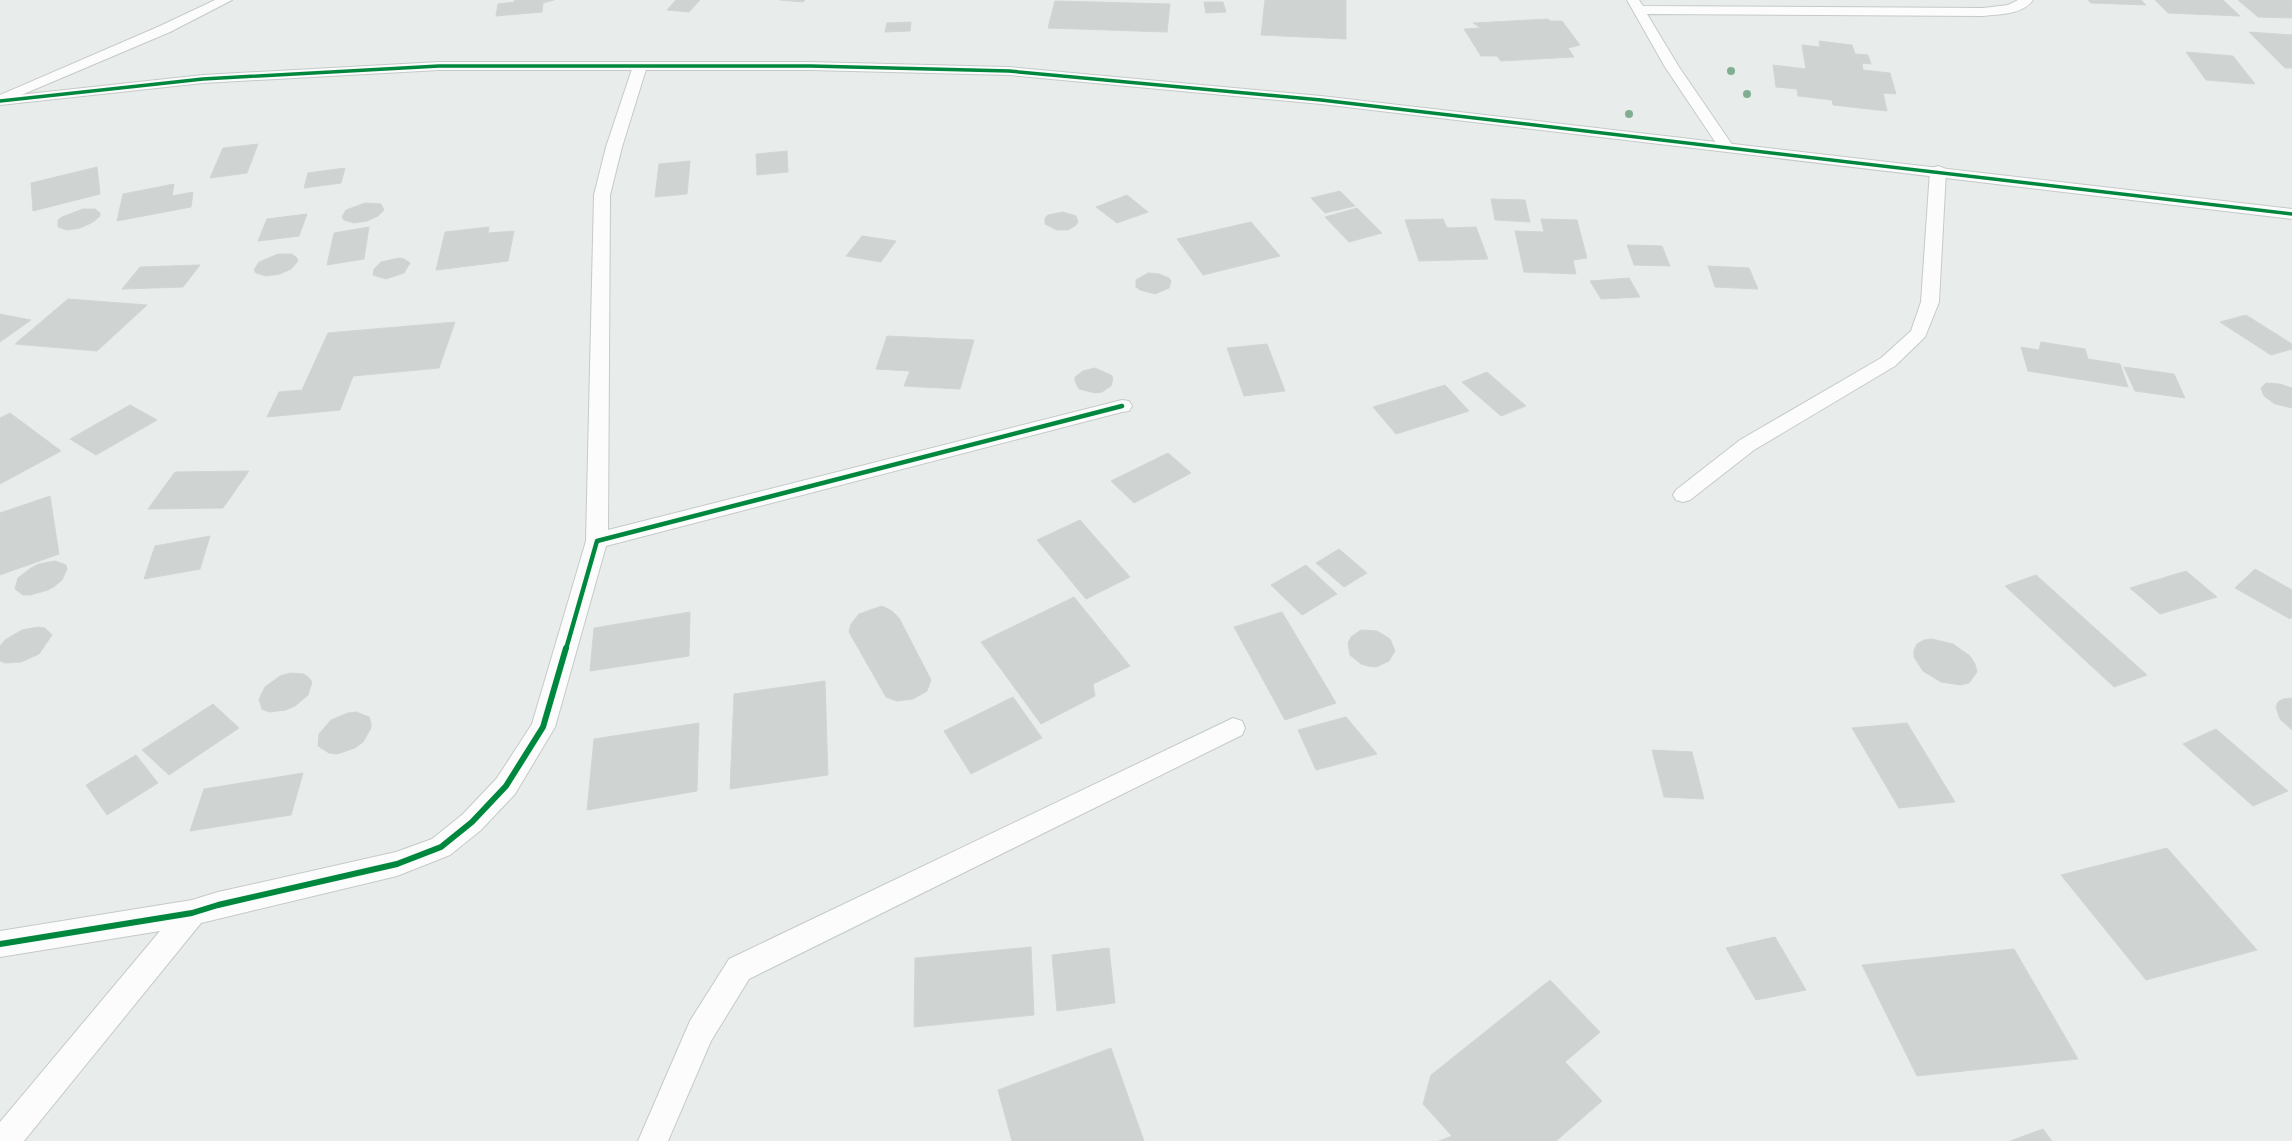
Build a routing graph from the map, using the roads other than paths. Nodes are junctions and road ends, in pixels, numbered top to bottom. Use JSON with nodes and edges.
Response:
{"nodes":[{"id":1,"x":225,"y":0,"type":"edge"},
{"id":2,"x":2026,"y":0,"type":"edge"},
{"id":3,"x":1636,"y":5,"type":"edge"},
{"id":4,"x":640,"y":66,"type":"junction"},
{"id":5,"x":0,"y":100,"type":"edge"},
{"id":6,"x":1726,"y":146,"type":"junction"},
{"id":7,"x":1938,"y":171,"type":"junction"},
{"id":8,"x":2292,"y":214,"type":"edge"},
{"id":9,"x":1122,"y":406,"type":"dead end"},
{"id":10,"x":1682,"y":495,"type":"dead end"},
{"id":11,"x":597,"y":541,"type":"junction"},
{"id":12,"x":1233,"y":728,"type":"dead end"},
{"id":13,"x":192,"y":913,"type":"junction"},
{"id":14,"x":0,"y":944,"type":"edge"},
{"id":15,"x":4,"y":1141,"type":"edge"},
{"id":16,"x":653,"y":1141,"type":"edge"}],
"edges":[{"from":1,"to":5,"type":"street"},
{"from":2,"to":3,"type":"street"},
{"from":3,"to":6,"type":"street"},
{"from":4,"to":5,"type":"street"},
{"from":4,"to":6,"type":"street"},
{"from":4,"to":11,"type":"street"},
{"from":6,"to":7,"type":"street"},
{"from":7,"to":8,"type":"street"},
{"from":7,"to":10,"type":"street"},
{"from":9,"to":11,"type":"street"},
{"from":11,"to":13,"type":"street"},
{"from":12,"to":16,"type":"street"},
{"from":13,"to":14,"type":"street"},
{"from":13,"to":15,"type":"street"}]}
